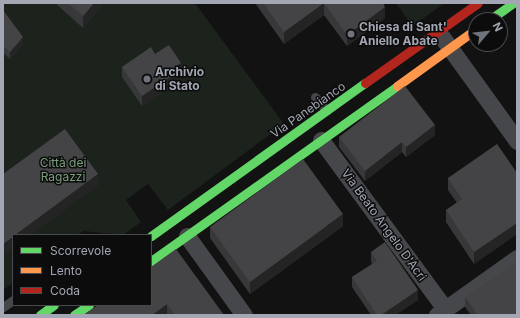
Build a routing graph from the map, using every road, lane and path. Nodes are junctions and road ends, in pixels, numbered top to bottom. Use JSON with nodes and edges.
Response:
{"nodes":[{"id":1,"x":478,"y":3,"type":"edge"},
{"id":2,"x":513,"y":3,"type":"edge"},
{"id":3,"x":500,"y":12,"type":"edge"},
{"id":4,"x":438,"y":32,"type":"junction"},
{"id":5,"x":468,"y":35,"type":"edge"},
{"id":6,"x":450,"y":48,"type":"junction"},
{"id":7,"x":315,"y":97,"type":"dead end"},
{"id":8,"x":327,"y":111,"type":"junction"},
{"id":9,"x":321,"y":140,"type":"junction"},
{"id":10,"x":517,"y":141,"type":"edge"},
{"id":11,"x":152,"y":235,"type":"edge"},
{"id":12,"x":187,"y":236,"type":"junction"},
{"id":13,"x":517,"y":258,"type":"edge"},
{"id":14,"x":152,"y":260,"type":"edge"},
{"id":15,"x":12,"y":301,"type":"edge"},
{"id":16,"x":53,"y":306,"type":"edge"},
{"id":17,"x":88,"y":306,"type":"edge"},
{"id":18,"x":3,"y":307,"type":"edge"},
{"id":19,"x":442,"y":312,"type":"edge"},
{"id":20,"x":40,"y":315,"type":"edge"},
{"id":21,"x":74,"y":315,"type":"edge"},
{"id":22,"x":244,"y":315,"type":"edge"}],
"edges":[{"from":1,"to":4,"type":"street","name":"Via Panebianco"},
{"from":2,"to":3,"type":"street"},
{"from":4,"to":6,"type":"street"},
{"from":4,"to":8,"type":"street","name":"Via Panebianco"},
{"from":5,"to":6,"type":"street"},
{"from":6,"to":9,"type":"street"},
{"from":6,"to":10,"type":"street"},
{"from":7,"to":8,"type":"lane"},
{"from":8,"to":11,"type":"street","name":"Via Panebianco"},
{"from":9,"to":12,"type":"street"},
{"from":9,"to":19,"type":"street","name":"Via Beato Angelo D'Acri"},
{"from":12,"to":14,"type":"street"},
{"from":12,"to":22,"type":"street"},
{"from":13,"to":19,"type":"street"},
{"from":15,"to":18,"type":"lane"},
{"from":16,"to":20,"type":"street"},
{"from":17,"to":21,"type":"street"}]}
